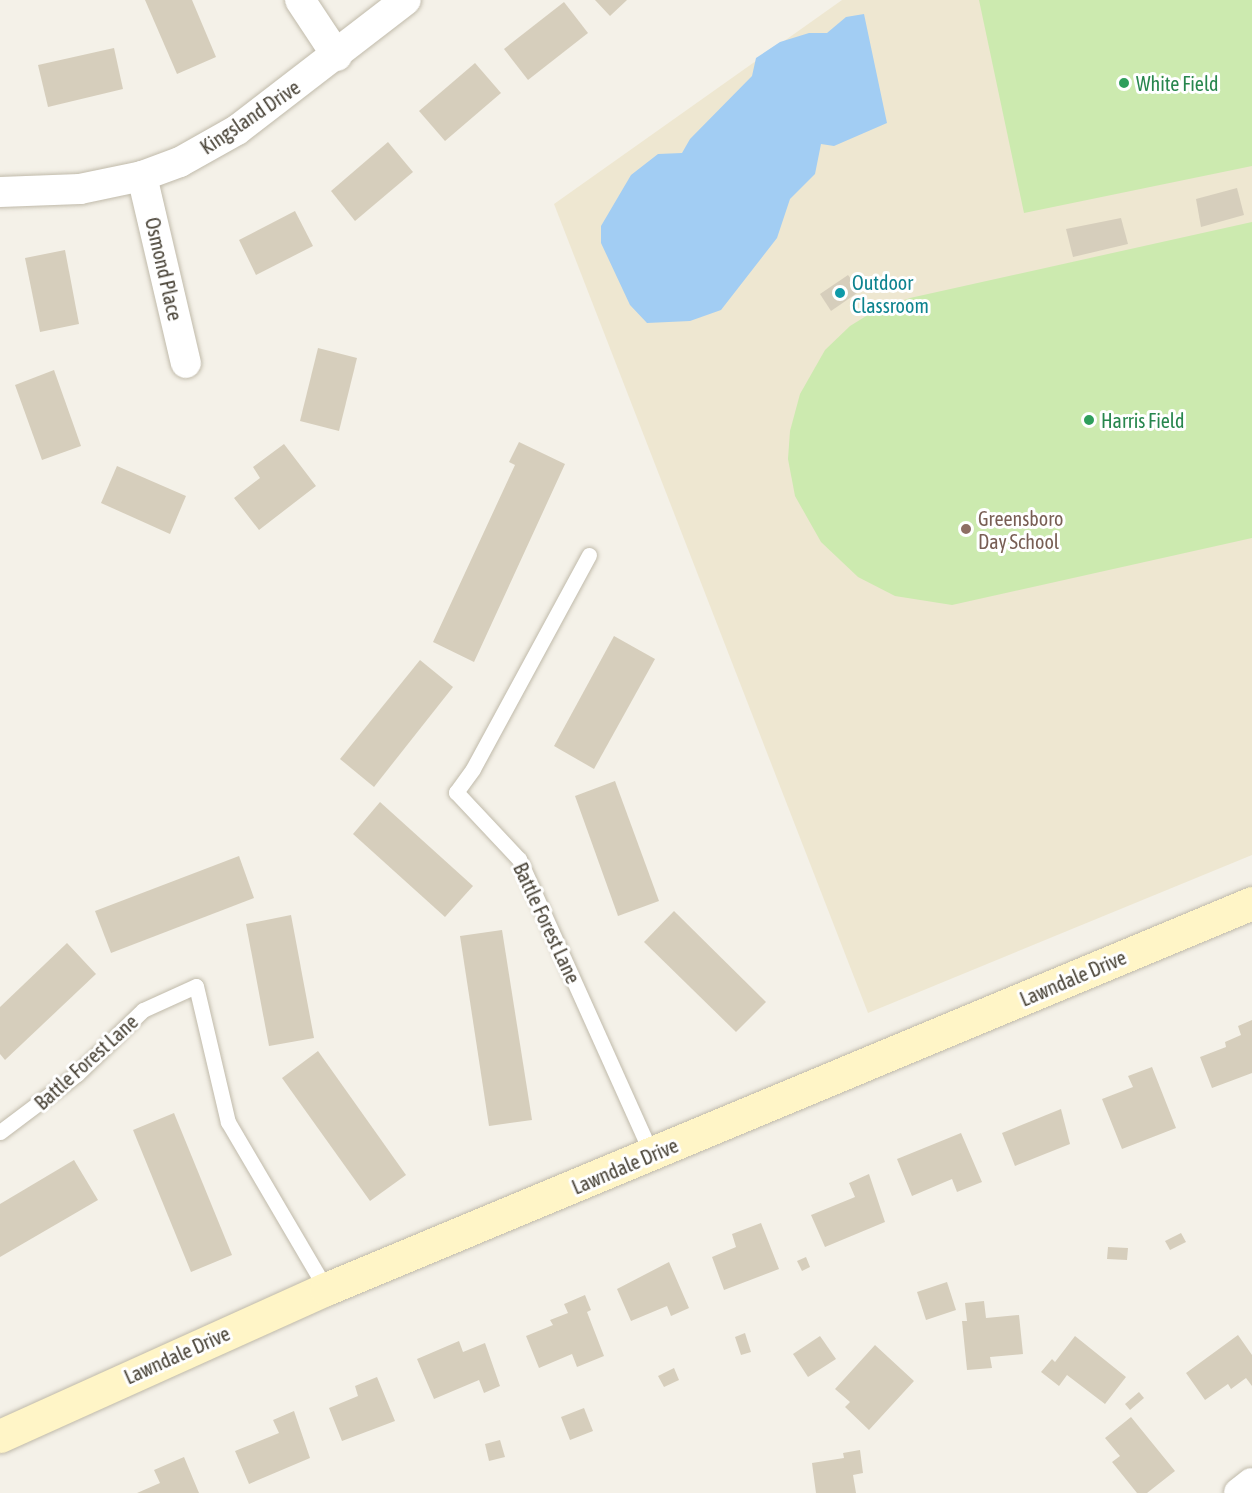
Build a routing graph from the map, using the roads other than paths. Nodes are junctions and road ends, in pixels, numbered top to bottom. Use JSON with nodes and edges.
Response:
{"nodes":[{"id":1,"x":300,"y":0,"type":"edge"},
{"id":2,"x":406,"y":0,"type":"edge"},
{"id":3,"x":337,"y":56,"type":"junction"},
{"id":4,"x":142,"y":176,"type":"junction"},
{"id":5,"x":0,"y":192,"type":"edge"},
{"id":6,"x":186,"y":363,"type":"dead end"},
{"id":7,"x":589,"y":555,"type":"dead end"},
{"id":8,"x":1252,"y":903,"type":"edge"},
{"id":9,"x":0,"y":1132,"type":"edge"},
{"id":10,"x":652,"y":1155,"type":"junction"},
{"id":11,"x":326,"y":1289,"type":"junction"},
{"id":12,"x":0,"y":1436,"type":"edge"},
{"id":13,"x":1252,"y":1483,"type":"edge"},
{"id":14,"x":1239,"y":1493,"type":"edge"}],
"edges":[{"from":1,"to":3,"type":"street"},
{"from":2,"to":3,"type":"street","name":"Kingsland Drive"},
{"from":3,"to":4,"type":"street","name":"Kingsland Drive"},
{"from":4,"to":5,"type":"street","name":"Kingsland Drive"},
{"from":4,"to":6,"type":"street","name":"Osmond Place"},
{"from":7,"to":10,"type":"lane","name":"Battle Forest Lane"},
{"from":8,"to":10,"type":"main road","name":"Lawndale Drive"},
{"from":9,"to":11,"type":"lane","name":"Battle Forest Lane"},
{"from":10,"to":11,"type":"main road","name":"Lawndale Drive"},
{"from":11,"to":12,"type":"main road","name":"Lawndale Drive"},
{"from":13,"to":14,"type":"street"}]}
